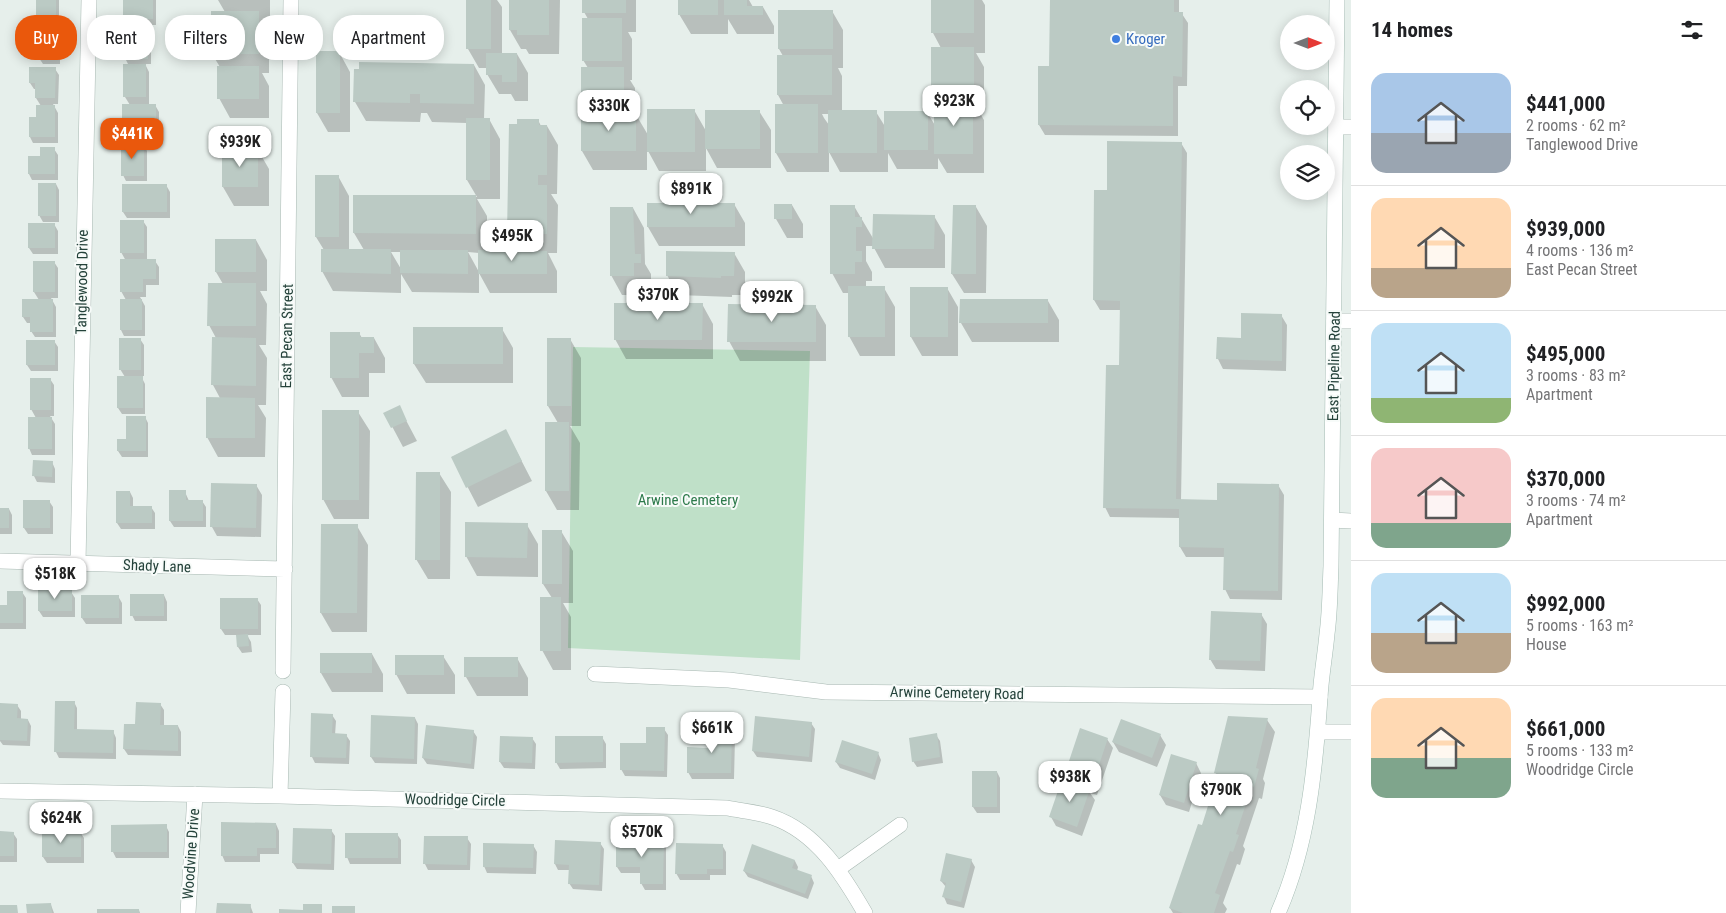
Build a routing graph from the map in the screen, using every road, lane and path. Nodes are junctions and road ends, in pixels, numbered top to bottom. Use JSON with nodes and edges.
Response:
{"nodes":[{"id":1,"x":89,"y":0,"type":"edge"},
{"id":2,"x":291,"y":0,"type":"edge"},
{"id":3,"x":1337,"y":0,"type":"edge"},
{"id":4,"x":1344,"y":127,"type":"edge"},
{"id":5,"x":1334,"y":321,"type":"junction"},
{"id":6,"x":1351,"y":321,"type":"edge"},
{"id":7,"x":1332,"y":520,"type":"junction"},
{"id":8,"x":1351,"y":521,"type":"edge"},
{"id":9,"x":0,"y":561,"type":"edge"},
{"id":10,"x":78,"y":564,"type":"junction"},
{"id":11,"x":285,"y":570,"type":"junction"},
{"id":12,"x":283,"y":671,"type":"dead end"},
{"id":13,"x":595,"y":674,"type":"dead end"},
{"id":14,"x":283,"y":692,"type":"dead end"},
{"id":15,"x":1320,"y":697,"type":"junction"},
{"id":16,"x":1318,"y":732,"type":"junction"},
{"id":17,"x":1351,"y":732,"type":"edge"},
{"id":18,"x":0,"y":791,"type":"edge"},
{"id":19,"x":195,"y":794,"type":"junction"},
{"id":20,"x":280,"y":796,"type":"junction"},
{"id":21,"x":900,"y":824,"type":"dead end"},
{"id":22,"x":838,"y":868,"type":"junction"},
{"id":23,"x":188,"y":913,"type":"edge"},
{"id":24,"x":865,"y":913,"type":"edge"},
{"id":25,"x":1278,"y":913,"type":"edge"}],
"edges":[{"from":1,"to":10,"type":"street","name":"Tanglewood Drive"},
{"from":2,"to":11,"type":"street","name":"East Pecan Street"},
{"from":3,"to":4,"type":"street","name":"East Pipeline Road"},
{"from":4,"to":5,"type":"street","name":"East Pipeline Road"},
{"from":5,"to":6,"type":"street"},
{"from":5,"to":7,"type":"street","name":"East Pipeline Road"},
{"from":7,"to":8,"type":"street"},
{"from":7,"to":15,"type":"street","name":"East Pipeline Road"},
{"from":9,"to":10,"type":"street","name":"Shady Lane"},
{"from":10,"to":11,"type":"street","name":"Shady Lane"},
{"from":11,"to":12,"type":"street","name":"East Pecan Street"},
{"from":13,"to":15,"type":"street","name":"Arwine Cemetery Road"},
{"from":14,"to":20,"type":"street"},
{"from":15,"to":16,"type":"street","name":"East Pipeline Road"},
{"from":16,"to":17,"type":"street"},
{"from":16,"to":25,"type":"street","name":"East Pipeline Road"},
{"from":18,"to":19,"type":"street","name":"Woodridge Circle"},
{"from":19,"to":20,"type":"street","name":"Woodridge Circle"},
{"from":19,"to":23,"type":"street","name":"Woodvine Drive"},
{"from":20,"to":22,"type":"street","name":"Woodridge Circle"},
{"from":21,"to":22,"type":"street"},
{"from":22,"to":24,"type":"street","name":"Woodridge Circle"}]}
